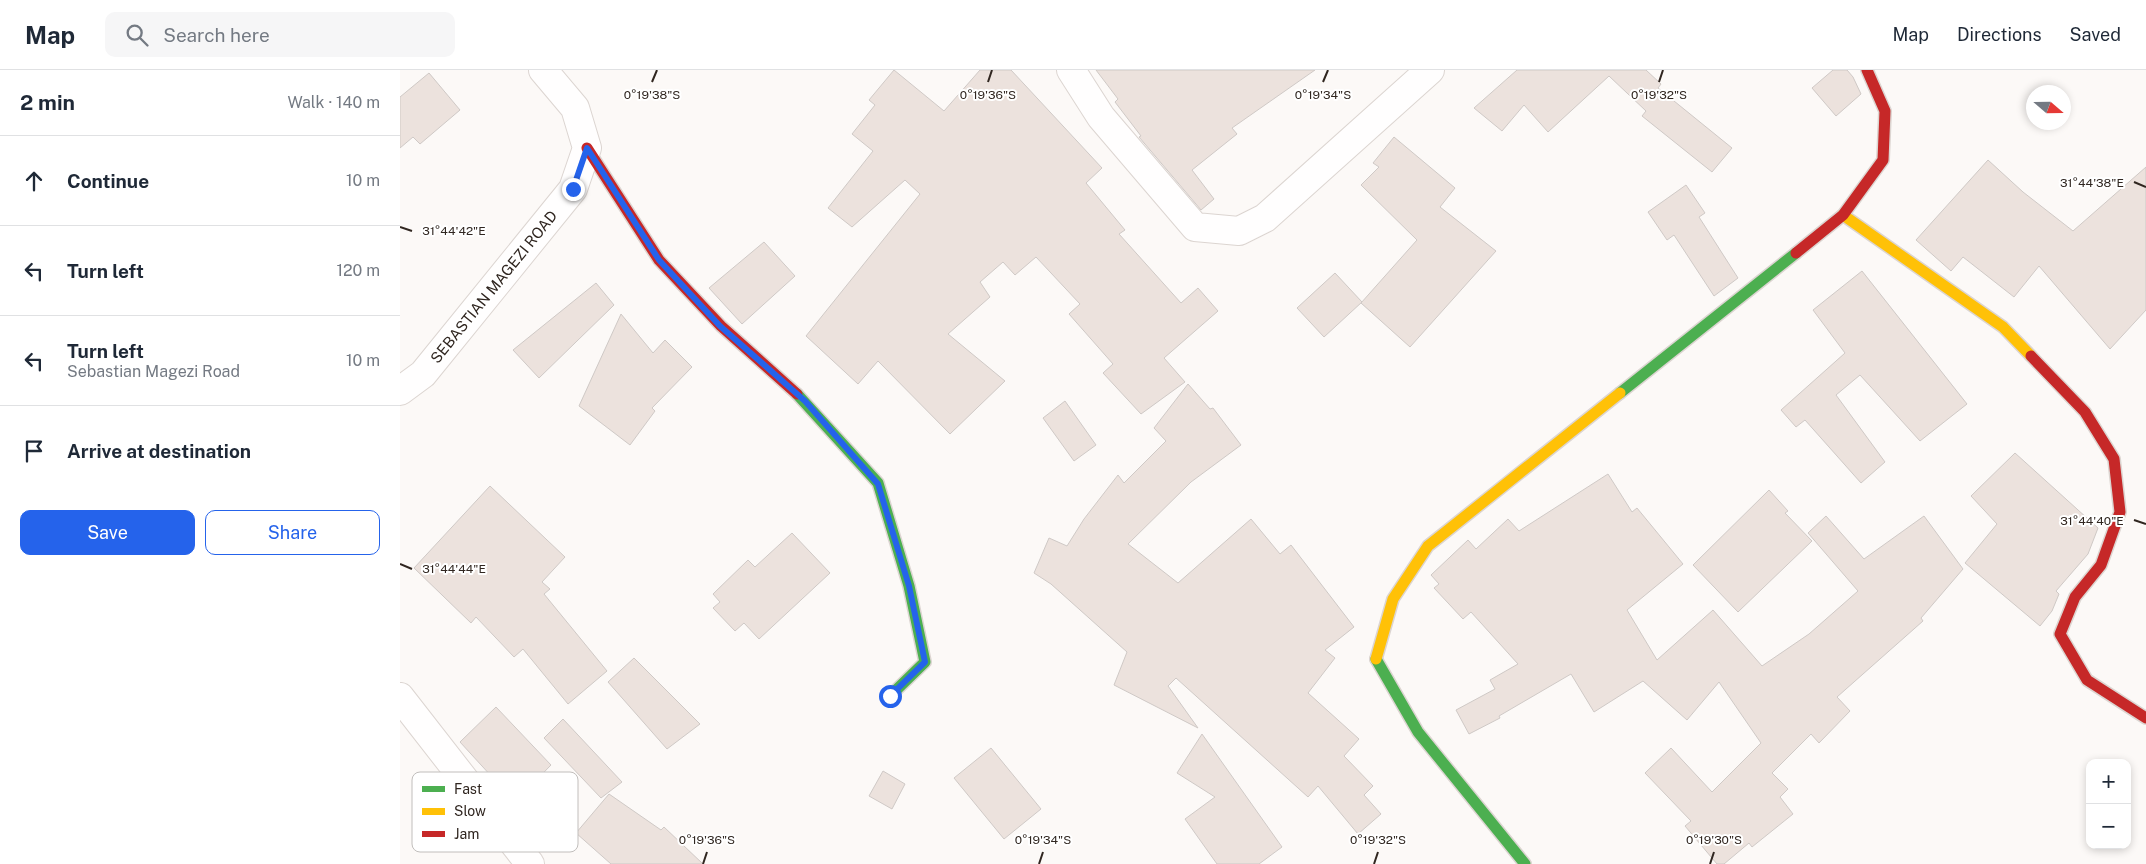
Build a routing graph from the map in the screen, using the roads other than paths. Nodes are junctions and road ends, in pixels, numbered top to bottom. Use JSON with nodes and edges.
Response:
{"nodes":[{"id":1,"x":543,"y":70,"type":"edge"},
{"id":2,"x":1071,"y":70,"type":"edge"},
{"id":3,"x":1430,"y":70,"type":"edge"},
{"id":4,"x":1867,"y":70,"type":"edge"},
{"id":5,"x":587,"y":148,"type":"junction"},
{"id":6,"x":1843,"y":215,"type":"junction"},
{"id":7,"x":400,"y":391,"type":"edge"},
{"id":8,"x":890,"y":696,"type":"dead end"},
{"id":9,"x":400,"y":697,"type":"edge"},
{"id":10,"x":2146,"y":718,"type":"edge"},
{"id":11,"x":458,"y":772,"type":"edge"},
{"id":12,"x":521,"y":852,"type":"edge"},
{"id":13,"x":530,"y":864,"type":"edge"},
{"id":14,"x":1525,"y":864,"type":"edge"}],
"edges":[{"from":1,"to":5,"type":"street"},
{"from":2,"to":3,"type":"street"},
{"from":4,"to":6,"type":"street"},
{"from":5,"to":7,"type":"street","name":"SEBASTIAN MAGEZI ROAD"},
{"from":5,"to":8,"type":"street"},
{"from":6,"to":10,"type":"street"},
{"from":6,"to":14,"type":"street"},
{"from":9,"to":11,"type":"street"},
{"from":12,"to":13,"type":"street"}]}
